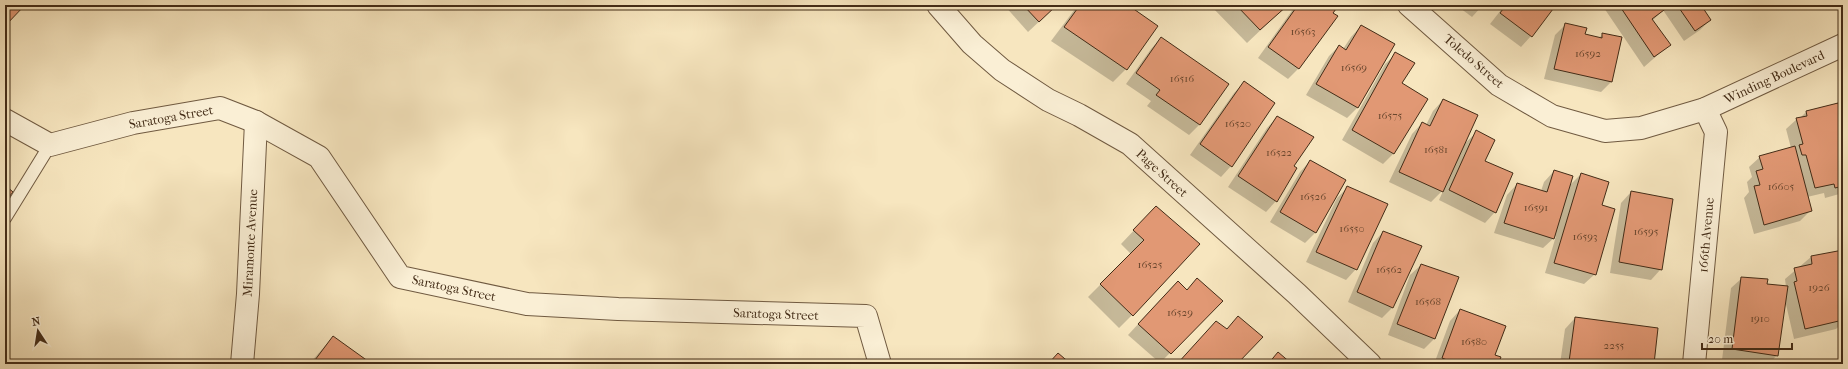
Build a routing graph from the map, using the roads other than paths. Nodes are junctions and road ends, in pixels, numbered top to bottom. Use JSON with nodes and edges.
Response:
{"nodes":[{"id":1,"x":938,"y":5,"type":"edge"},
{"id":2,"x":1410,"y":5,"type":"edge"},
{"id":3,"x":1843,"y":45,"type":"edge"},
{"id":4,"x":1704,"y":109,"type":"junction"},
{"id":5,"x":5,"y":120,"type":"edge"},
{"id":6,"x":256,"y":122,"type":"junction"},
{"id":7,"x":50,"y":145,"type":"junction"},
{"id":8,"x":5,"y":218,"type":"edge"},
{"id":9,"x":242,"y":364,"type":"edge"},
{"id":10,"x":880,"y":364,"type":"edge"},
{"id":11,"x":1370,"y":364,"type":"edge"},
{"id":12,"x":1694,"y":364,"type":"edge"}],
"edges":[{"from":1,"to":11,"type":"street","name":"Page Street"},
{"from":2,"to":4,"type":"street","name":"Toledo Street"},
{"from":3,"to":4,"type":"street","name":"Winding Boulevard"},
{"from":4,"to":12,"type":"street","name":"166th Avenue"},
{"from":5,"to":7,"type":"street"},
{"from":6,"to":7,"type":"street","name":"Saratoga Street"},
{"from":6,"to":9,"type":"street","name":"Miramonte Avenue"},
{"from":6,"to":10,"type":"street","name":"Saratoga Street"},
{"from":7,"to":8,"type":"lane"}]}
